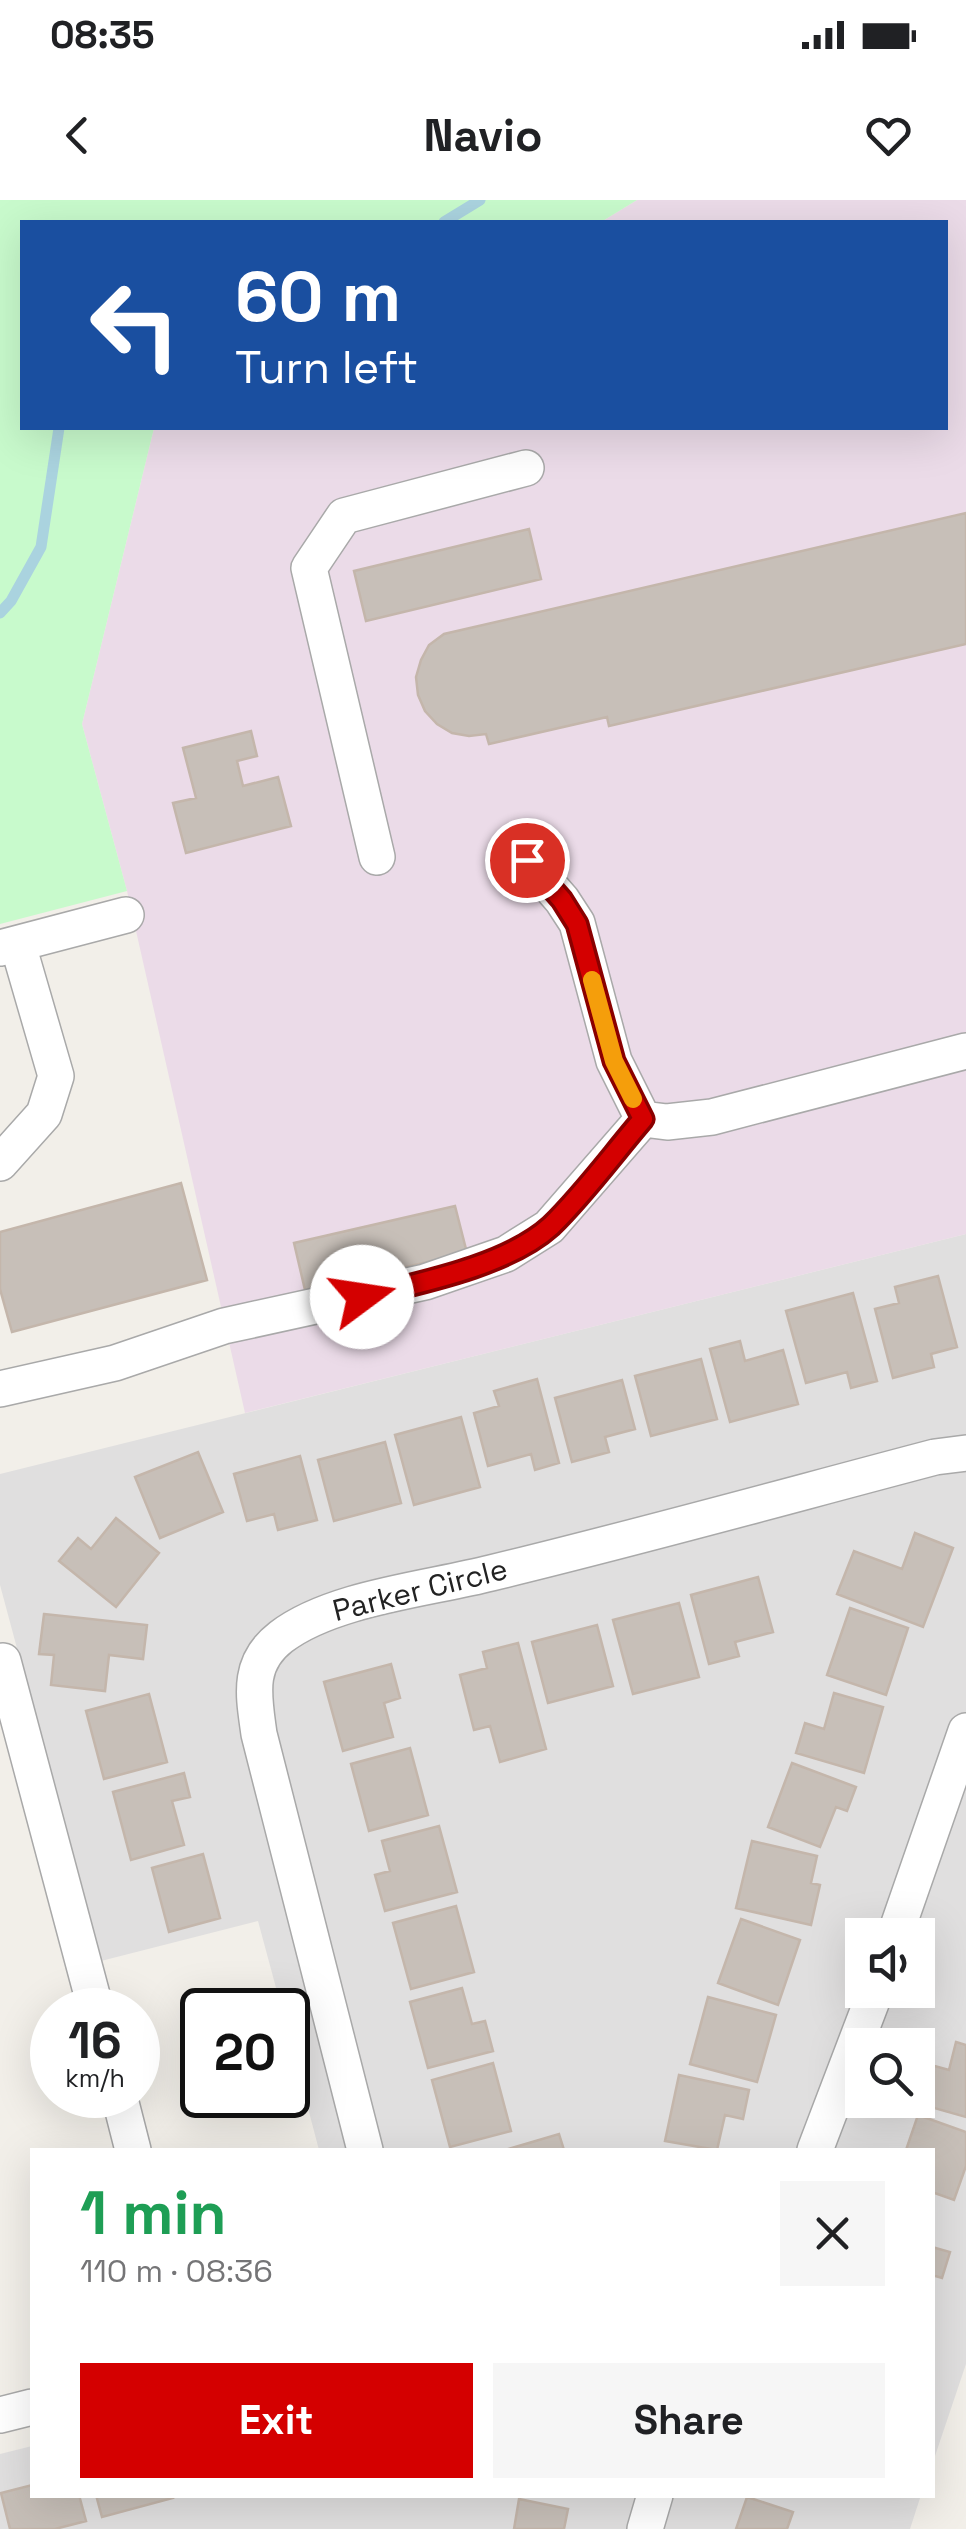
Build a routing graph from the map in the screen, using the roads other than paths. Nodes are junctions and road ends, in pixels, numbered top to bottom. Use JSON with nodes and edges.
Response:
{"nodes":[{"id":1,"x":526,"y":468,"type":"dead end"},
{"id":2,"x":377,"y":856,"type":"dead end"},
{"id":3,"x":527,"y":860,"type":"dead end"},
{"id":4,"x":126,"y":915,"type":"dead end"},
{"id":5,"x":9,"y":946,"type":"edge"},
{"id":6,"x":966,"y":1051,"type":"edge"},
{"id":7,"x":643,"y":1119,"type":"junction"},
{"id":8,"x":0,"y":1164,"type":"edge"},
{"id":9,"x":0,"y":1389,"type":"edge"},
{"id":10,"x":966,"y":1452,"type":"edge"},
{"id":11,"x":2,"y":1662,"type":"dead end"},
{"id":12,"x":966,"y":1731,"type":"edge"},
{"id":13,"x":900,"y":1918,"type":"edge"},
{"id":14,"x":90,"y":1988,"type":"edge"},
{"id":15,"x":869,"y":2008,"type":"edge"},
{"id":16,"x":125,"y":2118,"type":"edge"},
{"id":17,"x":133,"y":2148,"type":"edge"},
{"id":18,"x":364,"y":2148,"type":"edge"},
{"id":19,"x":816,"y":2148,"type":"edge"},
{"id":20,"x":30,"y":2408,"type":"edge"},
{"id":21,"x":0,"y":2415,"type":"edge"},
{"id":22,"x":654,"y":2498,"type":"edge"},
{"id":23,"x":644,"y":2529,"type":"edge"}],
"edges":[{"from":1,"to":2,"type":"street"},
{"from":3,"to":7,"type":"street"},
{"from":4,"to":5,"type":"street"},
{"from":5,"to":8,"type":"street"},
{"from":6,"to":7,"type":"street"},
{"from":7,"to":9,"type":"street"},
{"from":10,"to":18,"type":"street","name":"Parker Circle"},
{"from":11,"to":14,"type":"street"},
{"from":12,"to":13,"type":"street"},
{"from":15,"to":19,"type":"street"},
{"from":16,"to":17,"type":"street"},
{"from":20,"to":21,"type":"street"},
{"from":22,"to":23,"type":"street"}]}
